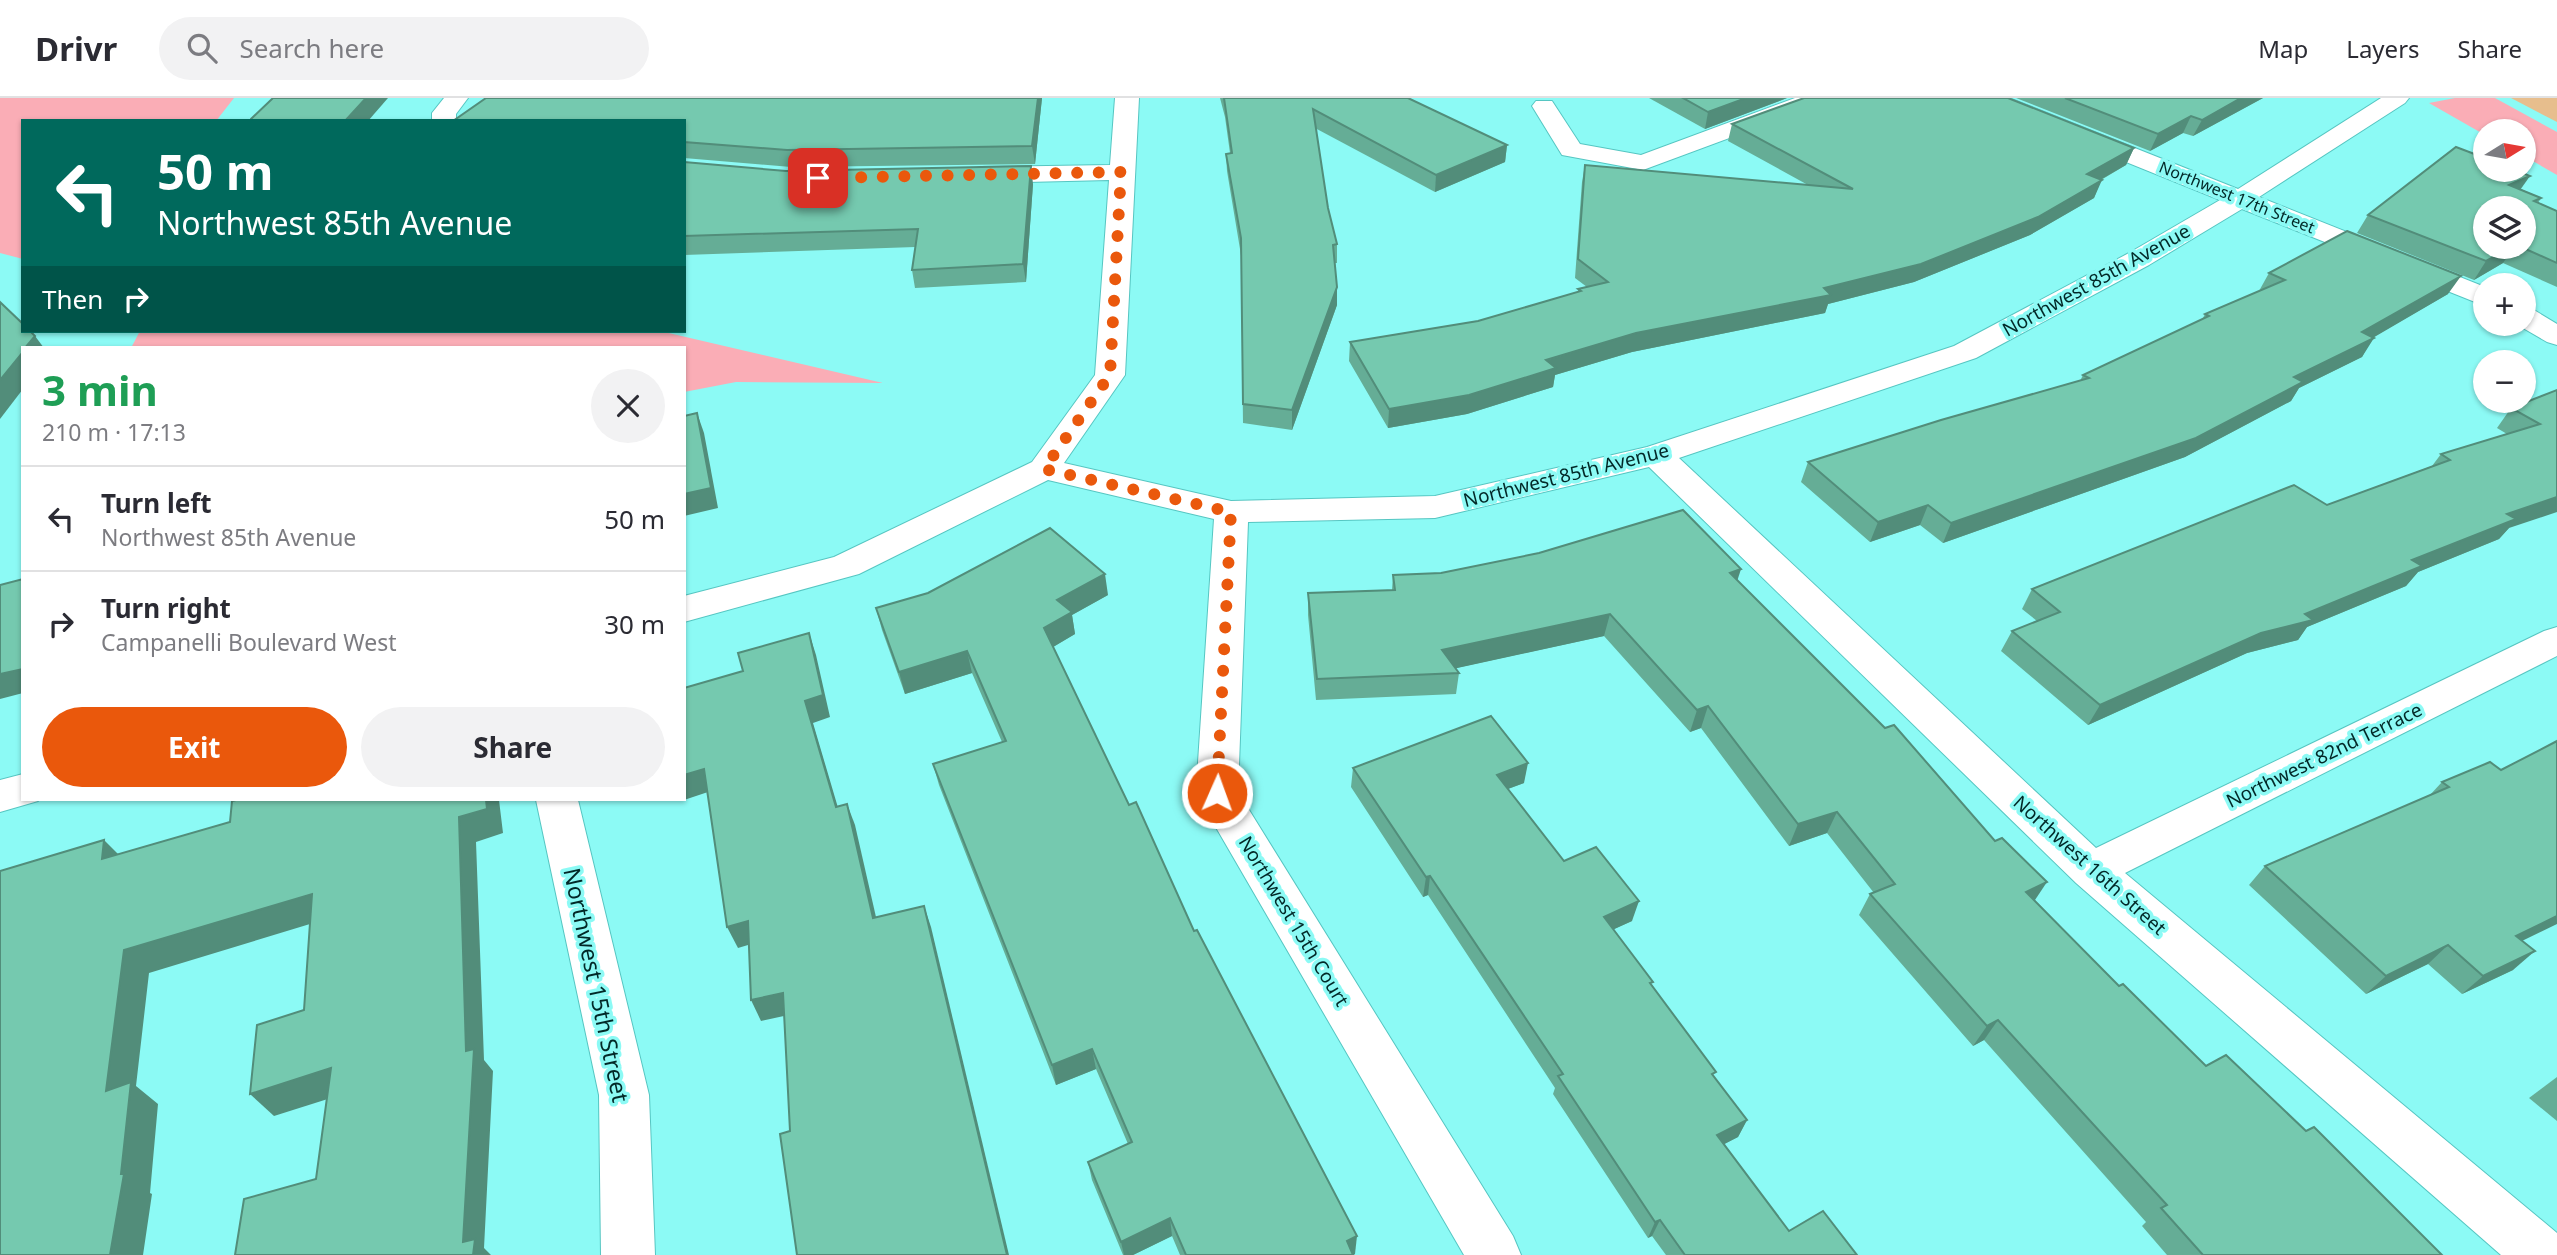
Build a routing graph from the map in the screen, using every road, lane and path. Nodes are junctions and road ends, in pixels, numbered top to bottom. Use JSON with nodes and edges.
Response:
{"nodes":[{"id":1,"x":456,"y":98,"type":"edge"},
{"id":2,"x":1127,"y":98,"type":"edge"},
{"id":3,"x":1816,"y":98,"type":"edge"},
{"id":4,"x":1988,"y":98,"type":"edge"},
{"id":5,"x":2397,"y":98,"type":"edge"},
{"id":6,"x":1544,"y":106,"type":"dead end"},
{"id":7,"x":444,"y":119,"type":"edge"},
{"id":8,"x":1121,"y":172,"type":"junction"},
{"id":9,"x":956,"y":175,"type":"edge"},
{"id":10,"x":2241,"y":198,"type":"junction"},
{"id":11,"x":2473,"y":293,"type":"edge"},
{"id":12,"x":2536,"y":323,"type":"edge"},
{"id":13,"x":2557,"y":336,"type":"edge"},
{"id":14,"x":1656,"y":455,"type":"junction"},
{"id":15,"x":1044,"y":469,"type":"junction"},
{"id":16,"x":1231,"y":512,"type":"junction"},
{"id":17,"x":686,"y":608,"type":"edge"},
{"id":18,"x":2557,"y":640,"type":"edge"},
{"id":19,"x":21,"y":791,"type":"edge"},
{"id":20,"x":0,"y":796,"type":"edge"},
{"id":21,"x":557,"y":801,"type":"edge"},
{"id":22,"x":2091,"y":870,"type":"junction"},
{"id":23,"x":628,"y":1255,"type":"edge"},
{"id":24,"x":1494,"y":1255,"type":"edge"},
{"id":25,"x":2542,"y":1255,"type":"edge"}],
"edges":[{"from":1,"to":7,"type":"street"},
{"from":2,"to":8,"type":"street"},
{"from":3,"to":6,"type":"street"},
{"from":4,"to":10,"type":"street","name":"Northwest 17th Street"},
{"from":5,"to":10,"type":"street","name":"Northwest 85th Avenue"},
{"from":8,"to":9,"type":"street"},
{"from":8,"to":15,"type":"street"},
{"from":10,"to":11,"type":"street","name":"Northwest 17th Street"},
{"from":10,"to":14,"type":"street","name":"Northwest 85th Avenue"},
{"from":12,"to":13,"type":"street"},
{"from":14,"to":16,"type":"street","name":"Northwest 85th Avenue"},
{"from":14,"to":22,"type":"street","name":"Northwest 16th Street"},
{"from":15,"to":16,"type":"street","name":"Northwest 85th Avenue"},
{"from":15,"to":17,"type":"street"},
{"from":16,"to":24,"type":"street","name":"Northwest 15th Court"},
{"from":18,"to":22,"type":"street","name":"Northwest 82nd Terrace"},
{"from":19,"to":20,"type":"street"},
{"from":21,"to":23,"type":"street","name":"Northwest 15th Street"},
{"from":22,"to":25,"type":"street","name":"Northwest 16th Street"}]}
